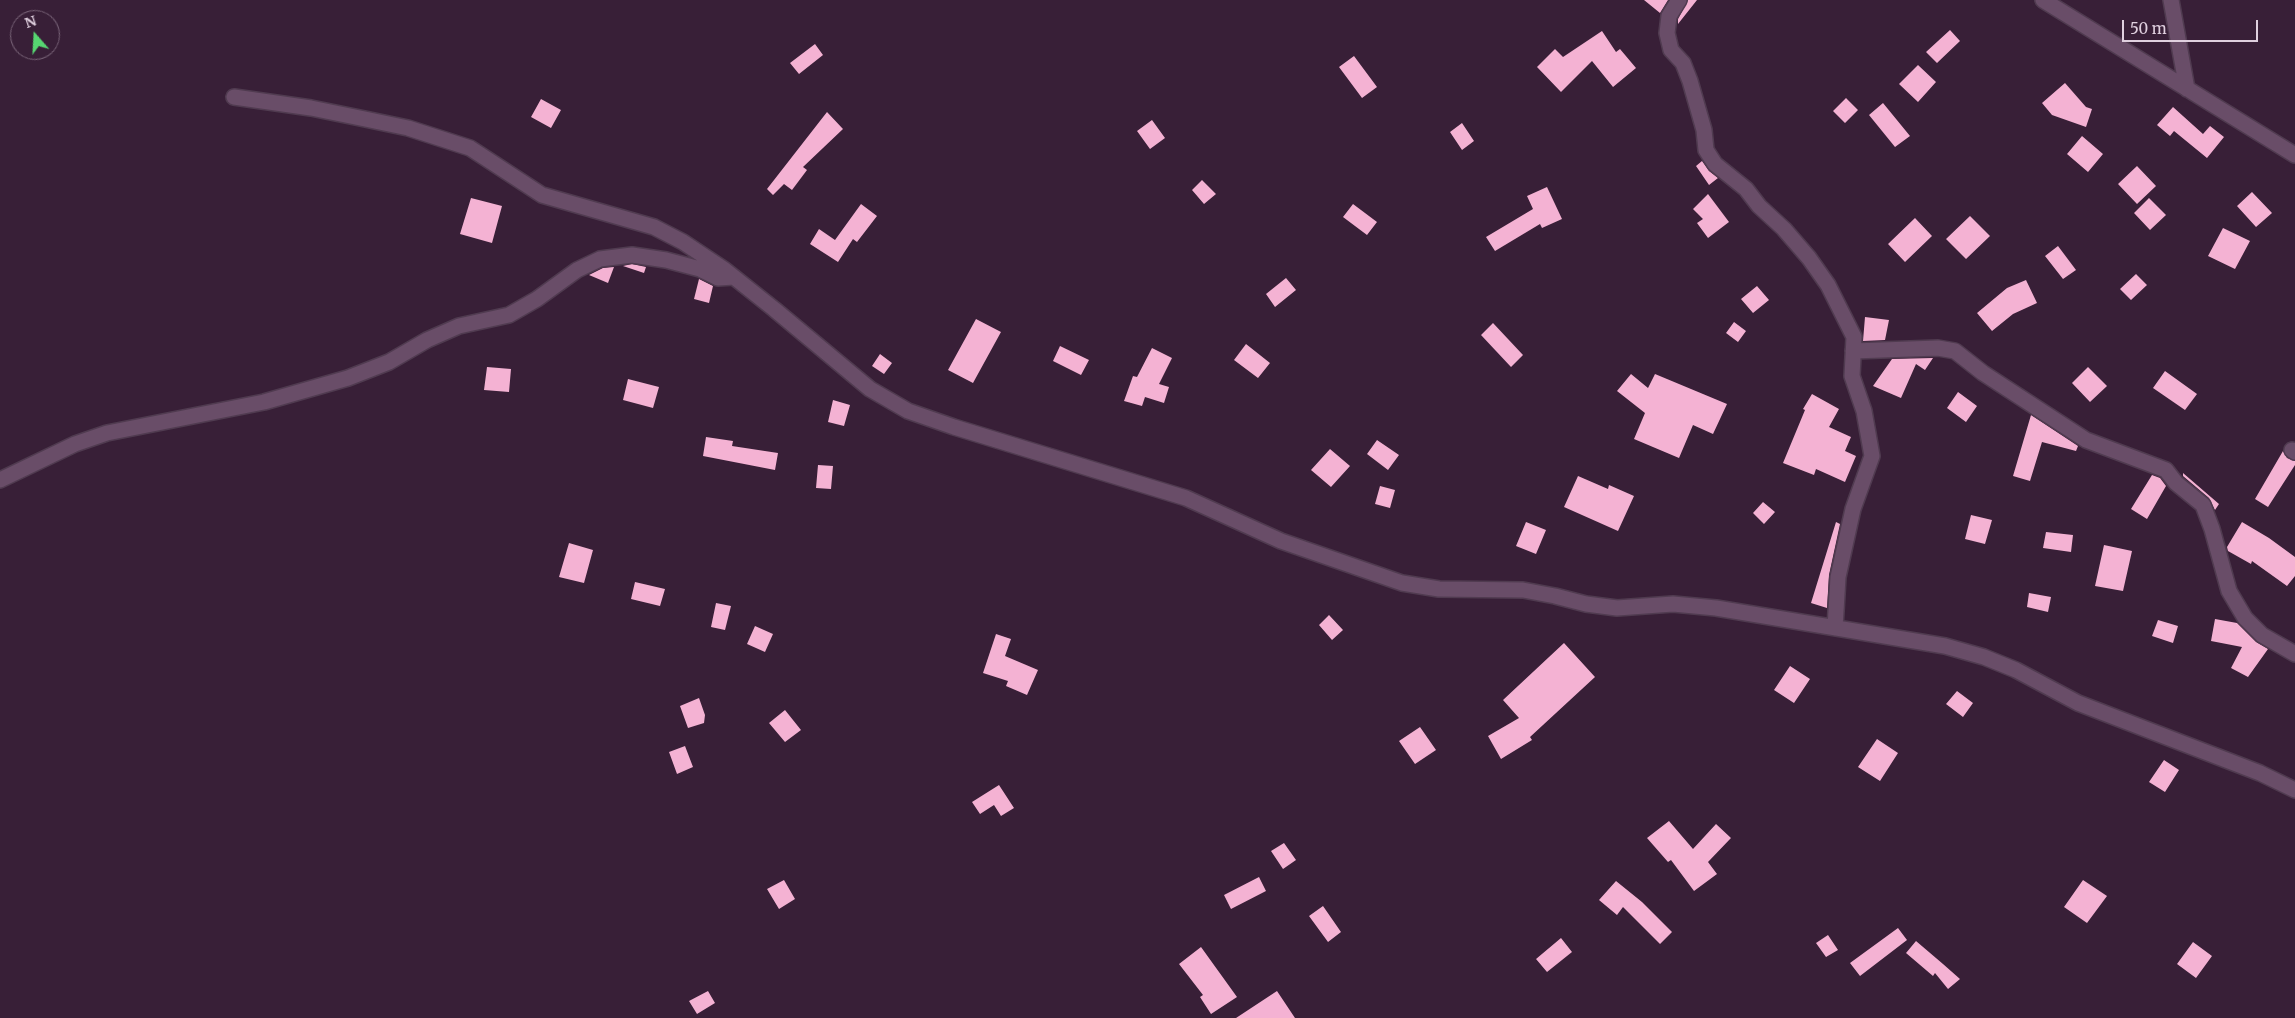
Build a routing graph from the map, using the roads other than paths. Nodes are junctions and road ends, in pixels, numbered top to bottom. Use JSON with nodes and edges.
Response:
{"nodes":[{"id":1,"x":1678,"y":0,"type":"edge"},
{"id":2,"x":2043,"y":0,"type":"edge"},
{"id":3,"x":2171,"y":0,"type":"edge"},
{"id":4,"x":2187,"y":89,"type":"junction"},
{"id":5,"x":234,"y":97,"type":"dead end"},
{"id":6,"x":2295,"y":155,"type":"edge"},
{"id":7,"x":734,"y":277,"type":"junction"},
{"id":8,"x":1853,"y":351,"type":"junction"},
{"id":9,"x":0,"y":480,"type":"edge"},
{"id":10,"x":1835,"y":628,"type":"junction"},
{"id":11,"x":2295,"y":654,"type":"edge"},
{"id":12,"x":2295,"y":790,"type":"edge"}],
"edges":[{"from":1,"to":8,"type":"street"},
{"from":2,"to":4,"type":"street"},
{"from":3,"to":4,"type":"street"},
{"from":4,"to":6,"type":"street"},
{"from":5,"to":7,"type":"street"},
{"from":7,"to":9,"type":"street"},
{"from":7,"to":10,"type":"street"},
{"from":8,"to":10,"type":"street"},
{"from":8,"to":11,"type":"street"},
{"from":10,"to":12,"type":"street"}]}
